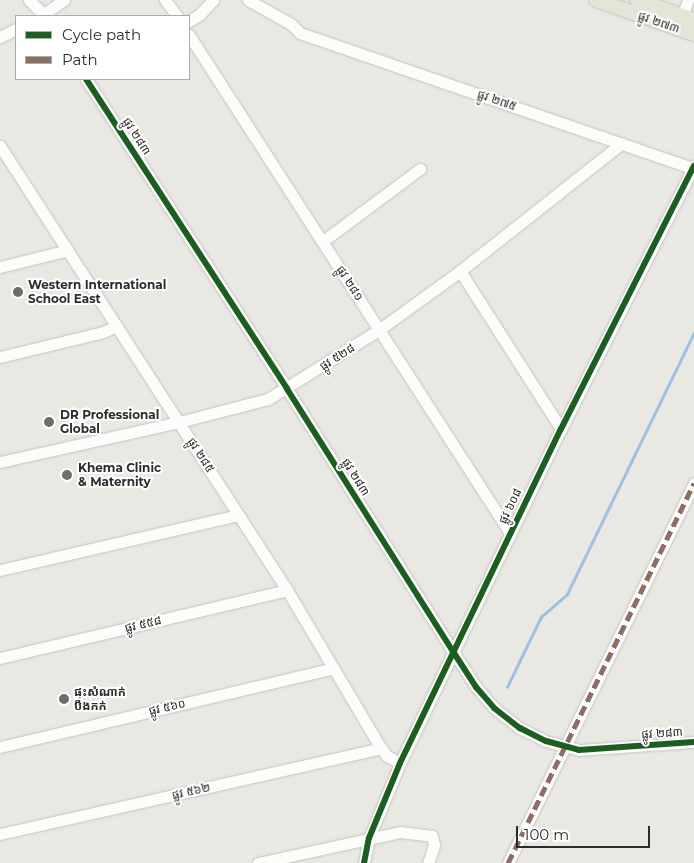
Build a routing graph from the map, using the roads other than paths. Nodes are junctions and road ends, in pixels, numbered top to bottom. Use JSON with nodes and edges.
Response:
{"nodes":[{"id":1,"x":29,"y":0,"type":"edge"},
{"id":2,"x":64,"y":0,"type":"edge"},
{"id":3,"x":165,"y":0,"type":"edge"},
{"id":4,"x":213,"y":0,"type":"edge"},
{"id":5,"x":248,"y":0,"type":"edge"},
{"id":6,"x":596,"y":0,"type":"edge"},
{"id":7,"x":637,"y":0,"type":"edge"},
{"id":8,"x":688,"y":0,"type":"edge"},
{"id":9,"x":42,"y":15,"type":"edge"},
{"id":10,"x":44,"y":15,"type":"edge"},
{"id":11,"x":176,"y":15,"type":"edge"},
{"id":12,"x":190,"y":20,"type":"edge"},
{"id":13,"x":685,"y":22,"type":"edge"},
{"id":14,"x":15,"y":30,"type":"edge"},
{"id":15,"x":694,"y":34,"type":"edge"},
{"id":16,"x":0,"y":37,"type":"edge"},
{"id":17,"x":190,"y":37,"type":"edge"},
{"id":18,"x":87,"y":80,"type":"edge"},
{"id":19,"x":622,"y":143,"type":"junction"},
{"id":20,"x":0,"y":146,"type":"edge"},
{"id":21,"x":694,"y":167,"type":"edge"},
{"id":22,"x":420,"y":169,"type":"dead end"},
{"id":23,"x":323,"y":241,"type":"junction"},
{"id":24,"x":68,"y":250,"type":"junction"},
{"id":25,"x":0,"y":267,"type":"edge"},
{"id":26,"x":460,"y":271,"type":"junction"},
{"id":27,"x":117,"y":326,"type":"junction"},
{"id":28,"x":380,"y":329,"type":"junction"},
{"id":29,"x":0,"y":357,"type":"edge"},
{"id":30,"x":287,"y":389,"type":"junction"},
{"id":31,"x":179,"y":422,"type":"junction"},
{"id":32,"x":561,"y":429,"type":"junction"},
{"id":33,"x":0,"y":462,"type":"edge"},
{"id":34,"x":694,"y":483,"type":"edge"},
{"id":35,"x":239,"y":515,"type":"junction"},
{"id":36,"x":510,"y":532,"type":"junction"},
{"id":37,"x":0,"y":570,"type":"edge"},
{"id":38,"x":287,"y":590,"type":"junction"},
{"id":39,"x":454,"y":654,"type":"junction"},
{"id":40,"x":0,"y":658,"type":"edge"},
{"id":41,"x":334,"y":668,"type":"junction"},
{"id":42,"x":694,"y":742,"type":"edge"},
{"id":43,"x":0,"y":747,"type":"edge"},
{"id":44,"x":564,"y":747,"type":"junction"},
{"id":45,"x":382,"y":748,"type":"junction"},
{"id":46,"x":400,"y":763,"type":"junction"},
{"id":47,"x":0,"y":834,"type":"edge"},
{"id":48,"x":369,"y":838,"type":"junction"},
{"id":49,"x":258,"y":863,"type":"edge"},
{"id":50,"x":364,"y":863,"type":"edge"},
{"id":51,"x":428,"y":863,"type":"edge"},
{"id":52,"x":508,"y":863,"type":"edge"}],
"edges":[{"from":1,"to":9,"type":"street"},
{"from":2,"to":10,"type":"street"},
{"from":3,"to":11,"type":"street"},
{"from":4,"to":12,"type":"street"},
{"from":5,"to":19,"type":"street","name":"ផ្លូវ ២៧៥"},
{"from":6,"to":13,"type":"main road","name":"ផ្លូវ ២៧៣"},
{"from":7,"to":13,"type":"main road","name":"ផ្លូវ ២៧៣"},
{"from":8,"to":13,"type":"street"},
{"from":13,"to":15,"type":"main road","name":"ផ្លូវ ២៧៣"},
{"from":14,"to":16,"type":"street"},
{"from":17,"to":23,"type":"street","name":"ផ្លូវ ២៨១"},
{"from":18,"to":30,"type":"street","name":"ផ្លូវ ២៨៣"},
{"from":19,"to":21,"type":"street","name":"ផ្លូវ ២៧៥"},
{"from":19,"to":26,"type":"street","name":"ផ្លូវ ៥២៨"},
{"from":20,"to":24,"type":"street","name":"ផ្លូវ ២៨៥"},
{"from":21,"to":32,"type":"street","name":"ផ្លូវ ៦០៨"},
{"from":22,"to":23,"type":"street"},
{"from":23,"to":28,"type":"street","name":"ផ្លូវ ២៨១"},
{"from":24,"to":25,"type":"street"},
{"from":24,"to":27,"type":"street","name":"ផ្លូវ ២៨៥"},
{"from":26,"to":28,"type":"street","name":"ផ្លូវ ៥២៨"},
{"from":26,"to":32,"type":"street"},
{"from":27,"to":29,"type":"street"},
{"from":27,"to":31,"type":"street","name":"ផ្លូវ ២៨៥"},
{"from":28,"to":30,"type":"street","name":"ផ្លូវ ៥២៨"},
{"from":28,"to":36,"type":"street","name":"ផ្លូវ ២៨១"},
{"from":30,"to":31,"type":"street","name":"ផ្លូវ ៥២៨"},
{"from":30,"to":39,"type":"street","name":"ផ្លូវ ២៨៣"},
{"from":31,"to":33,"type":"street","name":"ផ្លូវ ៥២៨"},
{"from":31,"to":35,"type":"street","name":"ផ្លូវ ២៨៥"},
{"from":32,"to":36,"type":"street","name":"ផ្លូវ ៦០៨"},
{"from":34,"to":44,"type":"street"},
{"from":35,"to":37,"type":"street"},
{"from":35,"to":38,"type":"street","name":"ផ្លូវ ២៨៥"},
{"from":36,"to":39,"type":"street","name":"ផ្លូវ ៦០៨"},
{"from":38,"to":40,"type":"street","name":"ផ្លូវ ៥៥៨"},
{"from":38,"to":41,"type":"street","name":"ផ្លូវ ២៨៥"},
{"from":39,"to":44,"type":"street","name":"ផ្លូវ ២៨៣"},
{"from":39,"to":46,"type":"street","name":"ផ្លូវ ៦០៨"},
{"from":41,"to":43,"type":"street","name":"ផ្លូវ ៥៦០"},
{"from":41,"to":45,"type":"street","name":"ផ្លូវ ២៨៥"},
{"from":42,"to":44,"type":"street","name":"ផ្លូវ ២៨៣"},
{"from":44,"to":52,"type":"street"},
{"from":45,"to":46,"type":"street","name":"ផ្លូវ ២៨៥"},
{"from":45,"to":47,"type":"street","name":"ផ្លូវ ៥៦២"},
{"from":46,"to":48,"type":"street","name":"ផ្លូវ ៦០៨"},
{"from":48,"to":49,"type":"street"},
{"from":48,"to":50,"type":"street","name":"ផ្លូវ ៦០៨"},
{"from":48,"to":51,"type":"street"}]}
